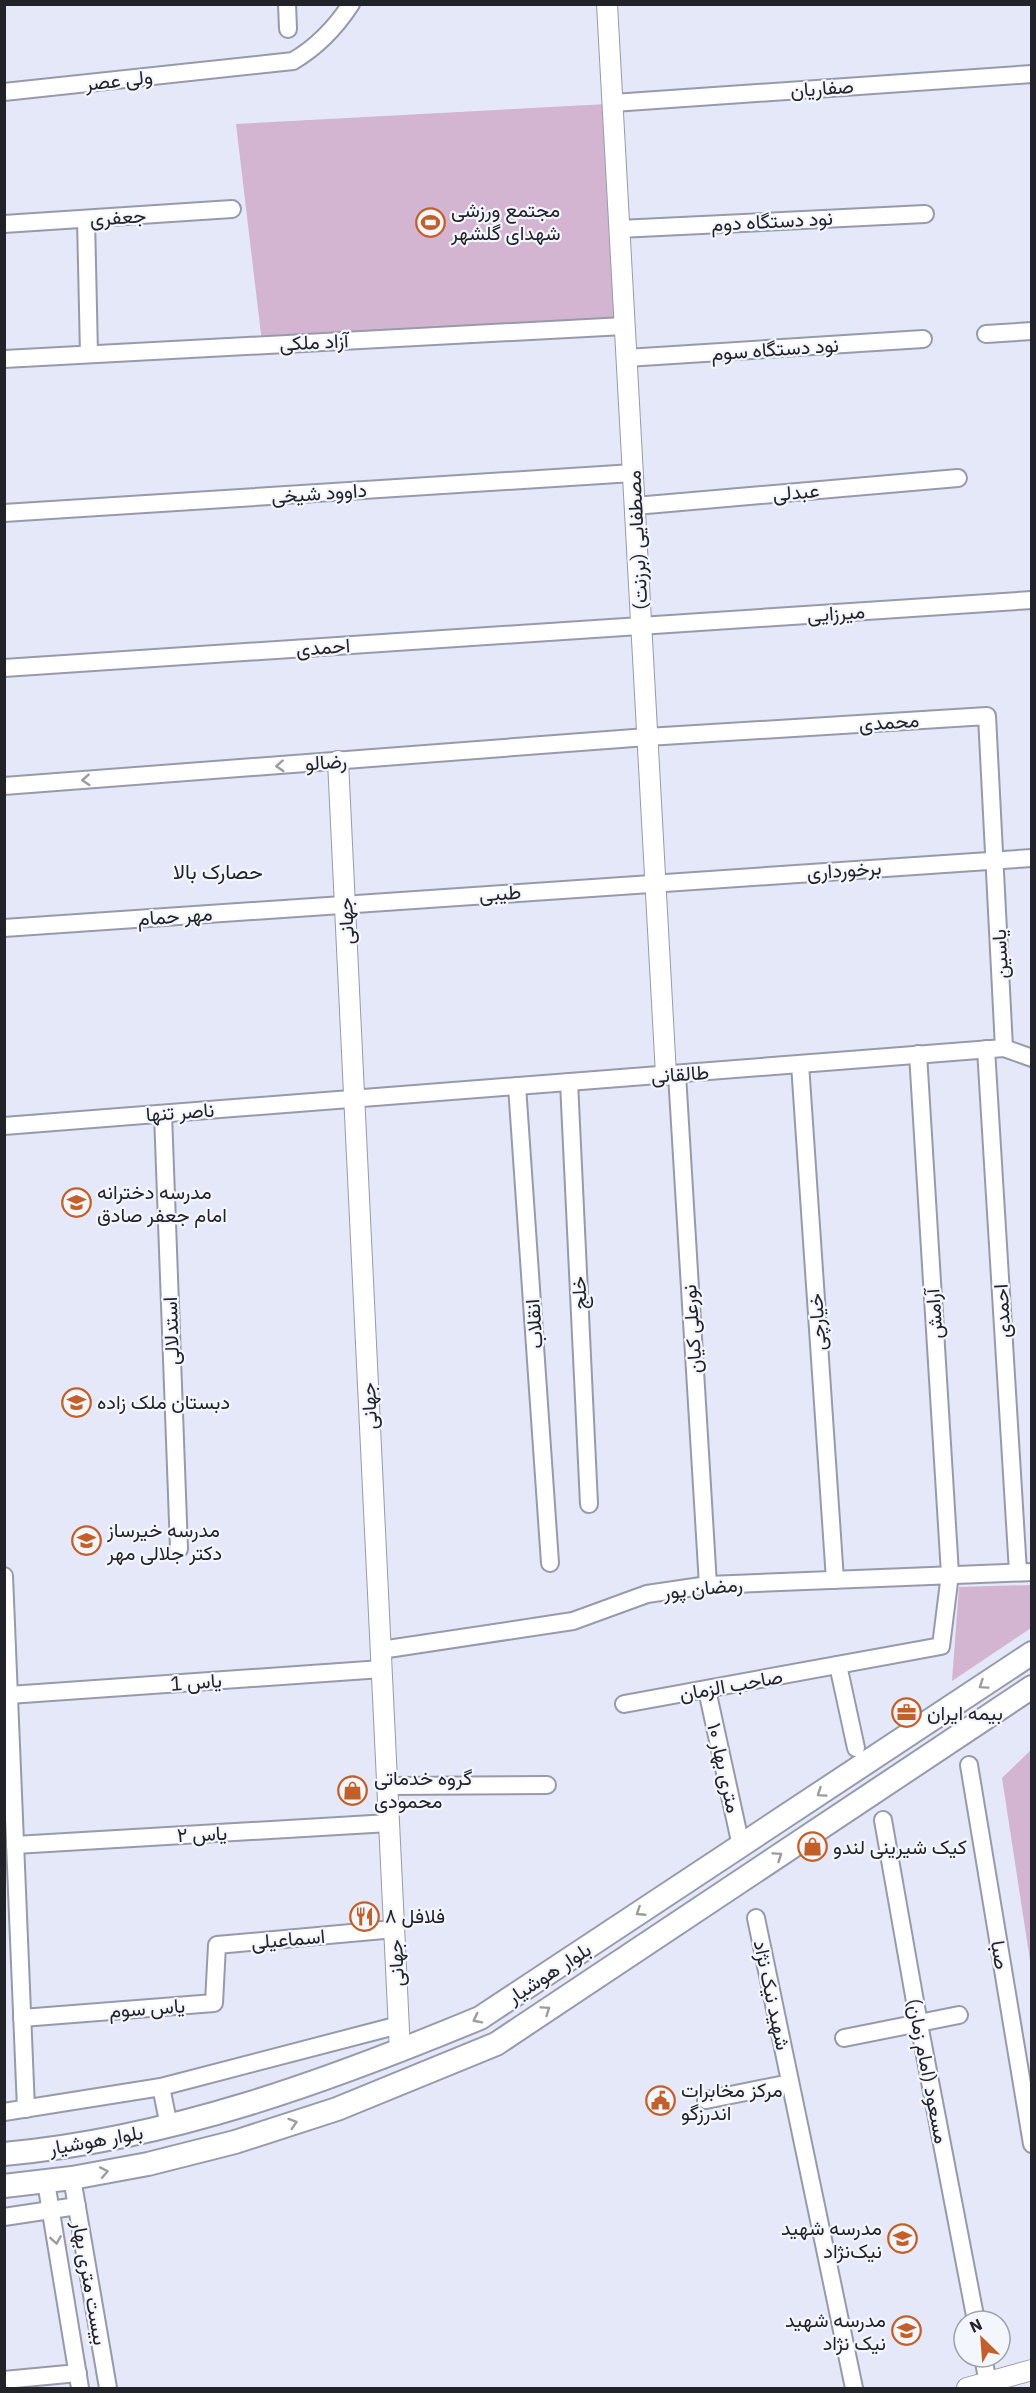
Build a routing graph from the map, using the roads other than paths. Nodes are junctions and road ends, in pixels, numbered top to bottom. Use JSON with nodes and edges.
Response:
{"nodes":[{"id":1,"x":287,"y":4,"type":"edge"},
{"id":2,"x":351,"y":4,"type":"edge"},
{"id":3,"x":607,"y":4,"type":"edge"},
{"id":4,"x":288,"y":30,"type":"dead end"},
{"id":5,"x":1032,"y":74,"type":"edge"},
{"id":6,"x":4,"y":92,"type":"edge"},
{"id":7,"x":613,"y":102,"type":"junction"},
{"id":8,"x":232,"y":209,"type":"dead end"},
{"id":9,"x":925,"y":213,"type":"dead end"},
{"id":10,"x":86,"y":219,"type":"junction"},
{"id":11,"x":4,"y":225,"type":"edge"},
{"id":12,"x":619,"y":229,"type":"junction"},
{"id":13,"x":624,"y":326,"type":"junction"},
{"id":14,"x":1032,"y":332,"type":"edge"},
{"id":15,"x":986,"y":334,"type":"dead end"},
{"id":16,"x":923,"y":339,"type":"dead end"},
{"id":17,"x":89,"y":354,"type":"junction"},
{"id":18,"x":626,"y":358,"type":"junction"},
{"id":19,"x":4,"y":359,"type":"edge"},
{"id":20,"x":633,"y":473,"type":"junction"},
{"id":21,"x":958,"y":478,"type":"dead end"},
{"id":22,"x":634,"y":506,"type":"junction"},
{"id":23,"x":4,"y":513,"type":"edge"},
{"id":24,"x":1032,"y":600,"type":"edge"},
{"id":25,"x":641,"y":626,"type":"junction"},
{"id":26,"x":4,"y":668,"type":"edge"},
{"id":27,"x":648,"y":737,"type":"junction"},
{"id":28,"x":339,"y":761,"type":"junction"},
{"id":29,"x":4,"y":786,"type":"edge"},
{"id":30,"x":1032,"y":858,"type":"edge"},
{"id":31,"x":995,"y":860,"type":"junction"},
{"id":32,"x":656,"y":883,"type":"junction"},
{"id":33,"x":345,"y":904,"type":"junction"},
{"id":34,"x":4,"y":928,"type":"edge"},
{"id":35,"x":1004,"y":1048,"type":"junction"},
{"id":36,"x":986,"y":1049,"type":"junction"},
{"id":37,"x":918,"y":1054,"type":"junction"},
{"id":38,"x":1032,"y":1058,"type":"edge"},
{"id":39,"x":800,"y":1064,"type":"junction"},
{"id":40,"x":671,"y":1074,"type":"junction"},
{"id":41,"x":568,"y":1082,"type":"junction"},
{"id":42,"x":517,"y":1086,"type":"junction"},
{"id":43,"x":355,"y":1099,"type":"junction"},
{"id":44,"x":163,"y":1114,"type":"junction"},
{"id":45,"x":4,"y":1126,"type":"edge"},
{"id":46,"x":589,"y":1503,"type":"dead end"},
{"id":47,"x":179,"y":1549,"type":"dead end"},
{"id":48,"x":550,"y":1563,"type":"dead end"},
{"id":49,"x":1025,"y":1572,"type":"edge"},
{"id":50,"x":950,"y":1574,"type":"junction"},
{"id":51,"x":4,"y":1576,"type":"edge"},
{"id":52,"x":835,"y":1580,"type":"junction"},
{"id":53,"x":708,"y":1585,"type":"junction"},
{"id":54,"x":1032,"y":1653,"type":"edge"},
{"id":55,"x":382,"y":1660,"type":"junction"},
{"id":56,"x":838,"y":1665,"type":"junction"},
{"id":57,"x":1032,"y":1687,"type":"edge"},
{"id":58,"x":707,"y":1690,"type":"junction"},
{"id":59,"x":9,"y":1695,"type":"junction"},
{"id":60,"x":624,"y":1704,"type":"dead end"},
{"id":61,"x":8,"y":1728,"type":"edge"},
{"id":62,"x":856,"y":1748,"type":"dead end"},
{"id":63,"x":969,"y":1765,"type":"dead end"},
{"id":64,"x":547,"y":1785,"type":"dead end"},
{"id":65,"x":388,"y":1786,"type":"junction"},
{"id":66,"x":883,"y":1820,"type":"dead end"},
{"id":67,"x":389,"y":1823,"type":"junction"},
{"id":68,"x":15,"y":1845,"type":"junction"},
{"id":69,"x":734,"y":1851,"type":"junction"},
{"id":70,"x":742,"y":1880,"type":"junction"},
{"id":71,"x":676,"y":1889,"type":"junction"},
{"id":72,"x":690,"y":1915,"type":"junction"},
{"id":73,"x":756,"y":1918,"type":"dead end"},
{"id":74,"x":395,"y":1929,"type":"junction"},
{"id":75,"x":217,"y":1946,"type":"joint"},
{"id":76,"x":12,"y":1977,"type":"edge"},
{"id":77,"x":959,"y":2015,"type":"dead end"},
{"id":78,"x":22,"y":2018,"type":"junction"},
{"id":79,"x":919,"y":2024,"type":"junction"},
{"id":80,"x":399,"y":2025,"type":"junction"},
{"id":81,"x":844,"y":2038,"type":"dead end"},
{"id":82,"x":400,"y":2051,"type":"junction"},
{"id":83,"x":790,"y":2083,"type":"junction"},
{"id":84,"x":161,"y":2087,"type":"junction"},
{"id":85,"x":706,"y":2100,"type":"dead end"},
{"id":86,"x":26,"y":2109,"type":"junction"},
{"id":87,"x":4,"y":2112,"type":"edge"},
{"id":88,"x":169,"y":2126,"type":"junction"},
{"id":89,"x":1032,"y":2144,"type":"edge"},
{"id":90,"x":4,"y":2154,"type":"edge"},
{"id":91,"x":72,"y":2178,"type":"junction"},
{"id":92,"x":46,"y":2182,"type":"junction"},
{"id":93,"x":4,"y":2186,"type":"edge"},
{"id":94,"x":77,"y":2206,"type":"junction"},
{"id":95,"x":51,"y":2212,"type":"junction"},
{"id":96,"x":4,"y":2217,"type":"edge"},
{"id":97,"x":974,"y":2309,"type":"edge"},
{"id":98,"x":985,"y":2369,"type":"edge"},
{"id":99,"x":1032,"y":2370,"type":"edge"},
{"id":100,"x":4,"y":2380,"type":"edge"},
{"id":101,"x":79,"y":2381,"type":"edge"},
{"id":102,"x":988,"y":2383,"type":"junction"},
{"id":103,"x":1011,"y":2383,"type":"edge"},
{"id":104,"x":108,"y":2388,"type":"edge"},
{"id":105,"x":854,"y":2388,"type":"edge"},
{"id":106,"x":967,"y":2388,"type":"edge"}],
"edges":[{"from":1,"to":4,"type":"street"},
{"from":2,"to":6,"type":"street","name":"ولی عصر"},
{"from":3,"to":7,"type":"street","name":"مصطفایی (برزنت)"},
{"from":5,"to":7,"type":"street","name":"صفاریان"},
{"from":7,"to":12,"type":"street","name":"مصطفایی (برزنت)"},
{"from":8,"to":10,"type":"street","name":"جعفری"},
{"from":9,"to":12,"type":"street","name":"نود دستگاه دوم"},
{"from":10,"to":11,"type":"street","name":"جعفری"},
{"from":10,"to":17,"type":"street"},
{"from":12,"to":13,"type":"street","name":"مصطفایی (برزنت)"},
{"from":13,"to":17,"type":"street","name":"آزاد ملکی"},
{"from":13,"to":18,"type":"street","name":"مصطفایی (برزنت)"},
{"from":14,"to":15,"type":"street"},
{"from":16,"to":18,"type":"street","name":"نود دستگاه سوم"},
{"from":17,"to":19,"type":"street","name":"آزاد ملکی"},
{"from":18,"to":20,"type":"street","name":"مصطفایی (برزنت)"},
{"from":20,"to":22,"type":"street","name":"مصطفایی (برزنت)"},
{"from":20,"to":23,"type":"street","name":"داوود شیخی"},
{"from":21,"to":22,"type":"street","name":"عبدلی"},
{"from":22,"to":25,"type":"street","name":"مصطفایی (برزنت)"},
{"from":24,"to":25,"type":"street","name":"میرزایی"},
{"from":25,"to":26,"type":"street","name":"احمدی"},
{"from":25,"to":27,"type":"street","name":"مصطفایی (برزنت)"},
{"from":27,"to":28,"type":"street","name":"رضالو"},
{"from":27,"to":31,"type":"street","name":"محمدی"},
{"from":27,"to":32,"type":"street","name":"مصطفایی (برزنت)"},
{"from":28,"to":29,"type":"street","name":"رضالو","one_way":true},
{"from":28,"to":33,"type":"street","name":"جهانی"},
{"from":30,"to":31,"type":"street","name":"برخورداری"},
{"from":31,"to":32,"type":"street","name":"برخورداری"},
{"from":31,"to":35,"type":"street","name":"یاسین"},
{"from":32,"to":33,"type":"street","name":"طیبی"},
{"from":32,"to":40,"type":"street","name":"مصطفایی (برزنت)"},
{"from":33,"to":34,"type":"street","name":"مهر حمام"},
{"from":33,"to":43,"type":"street","name":"جهانی"},
{"from":35,"to":36,"type":"street","name":"طالقانی"},
{"from":35,"to":38,"type":"street"},
{"from":36,"to":37,"type":"street","name":"طالقانی"},
{"from":36,"to":49,"type":"street","name":"احمدی"},
{"from":37,"to":39,"type":"street","name":"طالقانی"},
{"from":37,"to":50,"type":"street","name":"آرامش"},
{"from":39,"to":40,"type":"street","name":"طالقانی"},
{"from":39,"to":52,"type":"street","name":"خیارچی"},
{"from":40,"to":41,"type":"street","name":"طالقانی"},
{"from":40,"to":53,"type":"street","name":"نورعلی کیان"},
{"from":41,"to":42,"type":"street","name":"طالقانی"},
{"from":41,"to":46,"type":"street","name":"خلج"},
{"from":42,"to":43,"type":"street","name":"طالقانی"},
{"from":42,"to":48,"type":"street","name":"انقلاب"},
{"from":43,"to":44,"type":"street","name":"ناصر تنها"},
{"from":43,"to":55,"type":"street","name":"جهانی"},
{"from":44,"to":45,"type":"street","name":"ناصر تنها"},
{"from":44,"to":47,"type":"street","name":"استدلالی"},
{"from":49,"to":50,"type":"street","name":"رمضان پور"},
{"from":50,"to":52,"type":"street","name":"رمضان پور"},
{"from":50,"to":56,"type":"street","name":"صاحب الزمان"},
{"from":51,"to":59,"type":"street"},
{"from":52,"to":53,"type":"street","name":"رمضان پور"},
{"from":53,"to":55,"type":"street","name":"رمضان پور"},
{"from":54,"to":69,"type":"main road","name":"بلوار هوشیار","one_way":true},
{"from":55,"to":59,"type":"street","name":"یاس 1"},
{"from":55,"to":65,"type":"street","name":"جهانی"},
{"from":56,"to":58,"type":"street","name":"صاحب الزمان"},
{"from":56,"to":62,"type":"street"},
{"from":70,"to":57,"type":"main road","name":"بلوار هوشیار","one_way":true},
{"from":58,"to":60,"type":"street","name":"صاحب الزمان"},
{"from":58,"to":69,"type":"street","name":"۱۰ متری بهار"},
{"from":59,"to":61,"type":"street"},
{"from":61,"to":68,"type":"street"},
{"from":63,"to":89,"type":"street","name":"صبا"},
{"from":64,"to":65,"type":"street"},
{"from":65,"to":67,"type":"street","name":"جهانی"},
{"from":66,"to":79,"type":"street","name":"مسعود (امام زمان)"},
{"from":67,"to":68,"type":"street","name":"یاس ۲"},
{"from":67,"to":74,"type":"street","name":"جهانی"},
{"from":68,"to":76,"type":"street"},
{"from":69,"to":70,"type":"main road"},
{"from":69,"to":71,"type":"main road","name":"بلوار هوشیار"},
{"from":70,"to":72,"type":"main road","name":"بلوار هوشیار"},
{"from":71,"to":72,"type":"main road"},
{"from":71,"to":82,"type":"main road","name":"بلوار هوشیار","one_way":true},
{"from":91,"to":72,"type":"main road","name":"بلوار هوشیار","one_way":true},
{"from":73,"to":83,"type":"street","name":"شهید نیک نژاد"},
{"from":74,"to":75,"type":"street","name":"اسماعیلی"},
{"from":74,"to":80,"type":"street","name":"جهانی"},
{"from":75,"to":78,"type":"street","name":"یاس سوم"},
{"from":76,"to":78,"type":"street"},
{"from":77,"to":79,"type":"street"},
{"from":78,"to":86,"type":"street"},
{"from":79,"to":81,"type":"street"},
{"from":79,"to":97,"type":"street","name":"مسعود (امام زمان)"},
{"from":80,"to":82,"type":"street","name":"جهانی"},
{"from":80,"to":84,"type":"street"},
{"from":82,"to":88,"type":"main road","name":"بلوار هوشیار"},
{"from":83,"to":85,"type":"street"},
{"from":83,"to":105,"type":"street","name":"شهید نیک نژاد"},
{"from":84,"to":86,"type":"street"},
{"from":84,"to":88,"type":"street"},
{"from":86,"to":87,"type":"street"},
{"from":88,"to":90,"type":"main road","name":"بلوار هوشیار"},
{"from":91,"to":92,"type":"main road","name":"بلوار هوشیار"},
{"from":91,"to":94,"type":"street","name":"بیست متری بهار"},
{"from":92,"to":93,"type":"main road","name":"بلوار هوشیار"},
{"from":92,"to":95,"type":"street","name":"بیست متری بهار"},
{"from":94,"to":95,"type":"street"},
{"from":94,"to":104,"type":"street","name":"بیست متری بهار"},
{"from":95,"to":96,"type":"street"},
{"from":95,"to":101,"type":"street","name":"بیست متری بهار","one_way":true},
{"from":98,"to":102,"type":"street"},
{"from":99,"to":103,"type":"street"},
{"from":100,"to":101,"type":"street"},
{"from":102,"to":103,"type":"street"},
{"from":102,"to":106,"type":"street"}]}
